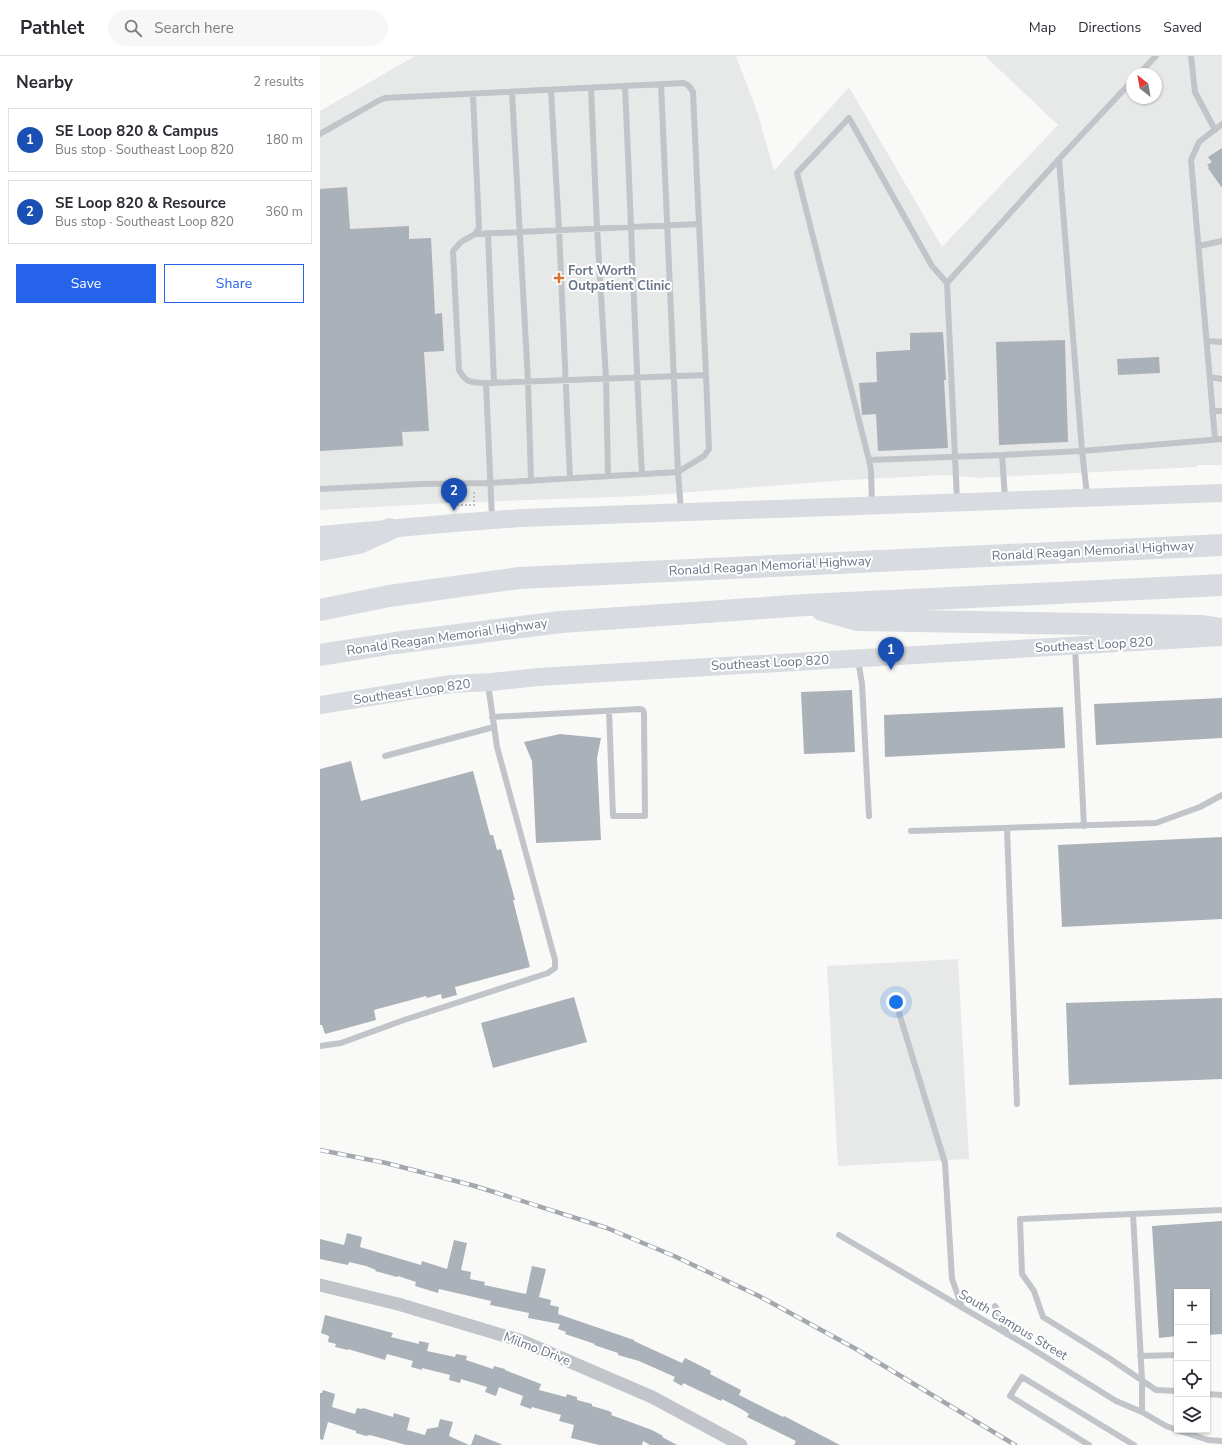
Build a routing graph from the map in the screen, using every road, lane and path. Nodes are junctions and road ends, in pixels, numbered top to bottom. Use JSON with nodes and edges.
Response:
{"nodes":[{"id":1,"x":1156,"y":56,"type":"edge"},
{"id":2,"x":1191,"y":56,"type":"edge"},
{"id":3,"x":1145,"y":68,"type":"edge"},
{"id":4,"x":661,"y":84,"type":"junction"},
{"id":5,"x":625,"y":86,"type":"junction"},
{"id":6,"x":1126,"y":87,"type":"edge"},
{"id":7,"x":591,"y":88,"type":"junction"},
{"id":8,"x":551,"y":90,"type":"junction"},
{"id":9,"x":512,"y":92,"type":"junction"},
{"id":10,"x":473,"y":94,"type":"junction"},
{"id":11,"x":1222,"y":124,"type":"edge"},
{"id":12,"x":1215,"y":130,"type":"junction"},
{"id":13,"x":320,"y":134,"type":"edge"},
{"id":14,"x":1059,"y":159,"type":"junction"},
{"id":15,"x":699,"y":224,"type":"junction"},
{"id":16,"x":668,"y":226,"type":"junction"},
{"id":17,"x":632,"y":227,"type":"junction"},
{"id":18,"x":597,"y":228,"type":"junction"},
{"id":19,"x":559,"y":230,"type":"junction"},
{"id":20,"x":520,"y":232,"type":"junction"},
{"id":21,"x":488,"y":233,"type":"junction"},
{"id":22,"x":475,"y":234,"type":"junction"},
{"id":23,"x":1222,"y":241,"type":"edge"},
{"id":24,"x":1199,"y":246,"type":"junction"},
{"id":25,"x":947,"y":283,"type":"junction"},
{"id":26,"x":1206,"y":341,"type":"junction"},
{"id":27,"x":1222,"y":342,"type":"edge"},
{"id":28,"x":706,"y":374,"type":"junction"},
{"id":29,"x":673,"y":376,"type":"junction"},
{"id":30,"x":637,"y":377,"type":"junction"},
{"id":31,"x":1210,"y":377,"type":"junction"},
{"id":32,"x":606,"y":378,"type":"junction"},
{"id":33,"x":1222,"y":378,"type":"edge"},
{"id":34,"x":565,"y":380,"type":"junction"},
{"id":35,"x":528,"y":381,"type":"junction"},
{"id":36,"x":486,"y":383,"type":"junction"},
{"id":37,"x":494,"y":383,"type":"junction"},
{"id":38,"x":1212,"y":411,"type":"junction"},
{"id":39,"x":1222,"y":411,"type":"edge"},
{"id":40,"x":1215,"y":439,"type":"junction"},
{"id":41,"x":1222,"y":439,"type":"edge"},
{"id":42,"x":1082,"y":451,"type":"junction"},
{"id":43,"x":1002,"y":455,"type":"junction"},
{"id":44,"x":955,"y":456,"type":"junction"},
{"id":45,"x":869,"y":460,"type":"junction"},
{"id":46,"x":678,"y":472,"type":"junction"},
{"id":47,"x":642,"y":474,"type":"junction"},
{"id":48,"x":608,"y":476,"type":"junction"},
{"id":49,"x":570,"y":478,"type":"junction"},
{"id":50,"x":531,"y":481,"type":"junction"},
{"id":51,"x":474,"y":483,"type":"junction"},
{"id":52,"x":490,"y":483,"type":"junction"},
{"id":53,"x":320,"y":489,"type":"edge"},
{"id":54,"x":1222,"y":494,"type":"edge"},
{"id":55,"x":1087,"y":499,"type":"junction"},
{"id":56,"x":1005,"y":502,"type":"junction"},
{"id":57,"x":957,"y":504,"type":"junction"},
{"id":58,"x":872,"y":506,"type":"junction"},
{"id":59,"x":681,"y":513,"type":"junction"},
{"id":60,"x":492,"y":520,"type":"junction"},
{"id":61,"x":454,"y":523,"type":"junction"},
{"id":62,"x":390,"y":529,"type":"junction"},
{"id":63,"x":320,"y":535,"type":"edge"},
{"id":64,"x":1222,"y":545,"type":"edge"},
{"id":65,"x":320,"y":550,"type":"edge"},
{"id":66,"x":1222,"y":585,"type":"edge"},
{"id":67,"x":806,"y":605,"type":"junction"},
{"id":68,"x":320,"y":610,"type":"edge"},
{"id":69,"x":1222,"y":629,"type":"edge"},
{"id":70,"x":1222,"y":637,"type":"edge"},
{"id":71,"x":1075,"y":646,"type":"junction"},
{"id":72,"x":320,"y":655,"type":"edge"},
{"id":73,"x":858,"y":658,"type":"junction"},
{"id":74,"x":488,"y":682,"type":"junction"},
{"id":75,"x":320,"y":705,"type":"edge"},
{"id":76,"x":609,"y":711,"type":"junction"},
{"id":77,"x":492,"y":717,"type":"junction"},
{"id":78,"x":494,"y":727,"type":"junction"},
{"id":79,"x":385,"y":756,"type":"dead end"},
{"id":80,"x":1222,"y":796,"type":"edge"},
{"id":81,"x":869,"y":816,"type":"dead end"},
{"id":82,"x":1084,"y":826,"type":"junction"},
{"id":83,"x":1007,"y":828,"type":"junction"},
{"id":84,"x":911,"y":831,"type":"dead end"},
{"id":85,"x":899,"y":1013,"type":"dead end"},
{"id":86,"x":320,"y":1046,"type":"edge"},
{"id":87,"x":1017,"y":1104,"type":"dead end"},
{"id":88,"x":1222,"y":1210,"type":"edge"},
{"id":89,"x":1133,"y":1214,"type":"junction"},
{"id":90,"x":839,"y":1235,"type":"dead end"},
{"id":91,"x":320,"y":1285,"type":"edge"},
{"id":92,"x":995,"y":1306,"type":"dead end"},
{"id":93,"x":962,"y":1307,"type":"junction"},
{"id":94,"x":1007,"y":1334,"type":"junction"},
{"id":95,"x":1174,"y":1355,"type":"edge"},
{"id":96,"x":1140,"y":1356,"type":"junction"},
{"id":97,"x":1142,"y":1380,"type":"junction"},
{"id":98,"x":1174,"y":1391,"type":"edge"},
{"id":99,"x":1210,"y":1394,"type":"edge"},
{"id":100,"x":1222,"y":1395,"type":"edge"},
{"id":101,"x":1142,"y":1412,"type":"junction"},
{"id":102,"x":1174,"y":1429,"type":"edge"},
{"id":103,"x":1186,"y":1433,"type":"edge"},
{"id":104,"x":1222,"y":1441,"type":"edge"},
{"id":105,"x":742,"y":1445,"type":"edge"},
{"id":106,"x":1089,"y":1445,"type":"edge"},
{"id":107,"x":1134,"y":1445,"type":"edge"}],
"edges":[{"from":1,"to":3,"type":"lane"},
{"from":2,"to":12,"type":"lane"},
{"from":4,"to":5,"type":"lane"},
{"from":4,"to":15,"type":"lane"},
{"from":4,"to":16,"type":"lane"},
{"from":5,"to":7,"type":"lane"},
{"from":5,"to":17,"type":"lane"},
{"from":6,"to":14,"type":"lane"},
{"from":7,"to":8,"type":"lane"},
{"from":7,"to":18,"type":"lane"},
{"from":8,"to":9,"type":"lane"},
{"from":8,"to":19,"type":"lane"},
{"from":9,"to":10,"type":"lane"},
{"from":9,"to":20,"type":"lane"},
{"from":10,"to":13,"type":"lane"},
{"from":10,"to":22,"type":"lane"},
{"from":11,"to":12,"type":"lane"},
{"from":12,"to":24,"type":"lane"},
{"from":14,"to":25,"type":"lane"},
{"from":14,"to":42,"type":"lane"},
{"from":15,"to":16,"type":"lane"},
{"from":15,"to":28,"type":"lane"},
{"from":16,"to":17,"type":"lane"},
{"from":16,"to":29,"type":"lane"},
{"from":17,"to":18,"type":"lane"},
{"from":17,"to":30,"type":"lane"},
{"from":18,"to":19,"type":"lane"},
{"from":18,"to":32,"type":"lane"},
{"from":19,"to":20,"type":"lane"},
{"from":19,"to":34,"type":"lane"},
{"from":20,"to":21,"type":"lane"},
{"from":20,"to":35,"type":"lane"},
{"from":21,"to":22,"type":"lane"},
{"from":21,"to":37,"type":"lane"},
{"from":22,"to":36,"type":"lane"},
{"from":23,"to":24,"type":"lane"},
{"from":24,"to":26,"type":"lane"},
{"from":25,"to":44,"type":"lane"},
{"from":25,"to":45,"type":"lane"},
{"from":26,"to":27,"type":"lane"},
{"from":26,"to":31,"type":"lane"},
{"from":28,"to":29,"type":"lane"},
{"from":28,"to":46,"type":"lane"},
{"from":29,"to":30,"type":"lane"},
{"from":29,"to":46,"type":"lane"},
{"from":30,"to":32,"type":"lane"},
{"from":30,"to":47,"type":"lane"},
{"from":31,"to":33,"type":"lane"},
{"from":31,"to":38,"type":"lane"},
{"from":32,"to":34,"type":"lane"},
{"from":32,"to":48,"type":"lane"},
{"from":34,"to":35,"type":"lane"},
{"from":34,"to":49,"type":"lane"},
{"from":35,"to":37,"type":"lane"},
{"from":35,"to":50,"type":"lane"},
{"from":36,"to":37,"type":"lane"},
{"from":36,"to":52,"type":"lane"},
{"from":38,"to":39,"type":"lane"},
{"from":38,"to":40,"type":"lane"},
{"from":40,"to":41,"type":"lane"},
{"from":40,"to":42,"type":"lane"},
{"from":42,"to":43,"type":"lane"},
{"from":42,"to":55,"type":"lane"},
{"from":43,"to":44,"type":"lane"},
{"from":43,"to":56,"type":"lane"},
{"from":44,"to":45,"type":"lane"},
{"from":44,"to":57,"type":"lane"},
{"from":45,"to":58,"type":"lane"},
{"from":46,"to":47,"type":"lane"},
{"from":46,"to":59,"type":"lane"},
{"from":47,"to":48,"type":"lane"},
{"from":48,"to":49,"type":"lane"},
{"from":49,"to":50,"type":"lane"},
{"from":50,"to":52,"type":"lane"},
{"from":51,"to":52,"type":"lane"},
{"from":51,"to":53,"type":"lane"},
{"from":51,"to":61,"type":"path"},
{"from":52,"to":60,"type":"lane"},
{"from":54,"to":55,"type":"main road"},
{"from":55,"to":56,"type":"main road"},
{"from":56,"to":57,"type":"main road"},
{"from":57,"to":58,"type":"main road"},
{"from":58,"to":59,"type":"main road"},
{"from":59,"to":60,"type":"main road"},
{"from":60,"to":61,"type":"main road"},
{"from":61,"to":62,"type":"main road"},
{"from":62,"to":63,"type":"main road"},
{"from":62,"to":65,"type":"highway"},
{"from":64,"to":68,"type":"highway","name":"Ronald Reagan Memorial Highway"},
{"from":66,"to":67,"type":"highway","name":"Ronald Reagan Memorial Highway"},
{"from":67,"to":69,"type":"highway"},
{"from":67,"to":72,"type":"highway","name":"Ronald Reagan Memorial Highway"},
{"from":70,"to":71,"type":"main road","name":"Southeast Loop 820"},
{"from":71,"to":73,"type":"main road","name":"Southeast Loop 820"},
{"from":71,"to":82,"type":"lane"},
{"from":73,"to":74,"type":"main road","name":"Southeast Loop 820"},
{"from":73,"to":81,"type":"lane"},
{"from":74,"to":75,"type":"main road","name":"Southeast Loop 820"},
{"from":74,"to":77,"type":"lane"},
{"from":76,"to":76,"type":"lane"},
{"from":76,"to":77,"type":"lane"},
{"from":77,"to":78,"type":"lane"},
{"from":78,"to":79,"type":"lane"},
{"from":78,"to":86,"type":"lane"},
{"from":80,"to":82,"type":"lane"},
{"from":82,"to":83,"type":"lane"},
{"from":83,"to":84,"type":"lane"},
{"from":83,"to":87,"type":"lane"},
{"from":85,"to":93,"type":"lane"},
{"from":88,"to":89,"type":"lane"},
{"from":89,"to":96,"type":"lane"},
{"from":89,"to":97,"type":"lane"},
{"from":90,"to":93,"type":"lane","name":"South Campus Street"},
{"from":91,"to":105,"type":"street","name":"Milmo Drive"},
{"from":92,"to":94,"type":"lane"},
{"from":93,"to":94,"type":"lane","name":"South Campus Street"},
{"from":94,"to":101,"type":"lane","name":"South Campus Street"},
{"from":95,"to":96,"type":"lane"},
{"from":96,"to":97,"type":"lane"},
{"from":97,"to":98,"type":"lane"},
{"from":97,"to":101,"type":"lane"},
{"from":99,"to":100,"type":"lane"},
{"from":101,"to":102,"type":"lane","name":"South Campus Street"},
{"from":103,"to":104,"type":"lane","name":"South Campus Street"},
{"from":106,"to":107,"type":"lane"}]}
